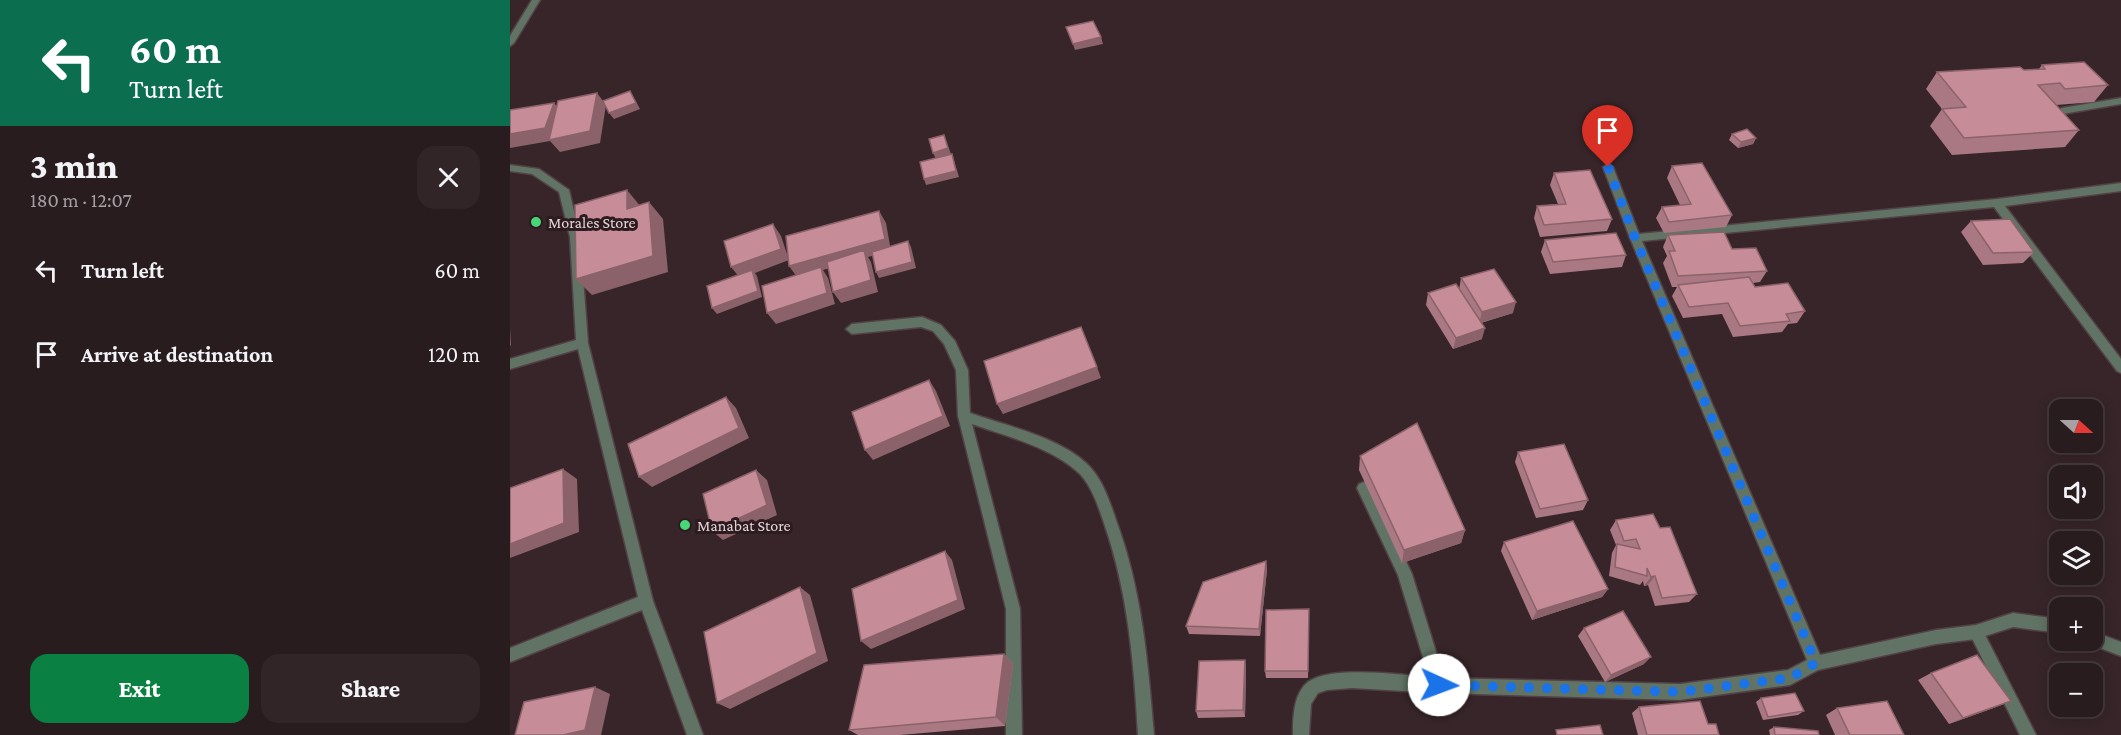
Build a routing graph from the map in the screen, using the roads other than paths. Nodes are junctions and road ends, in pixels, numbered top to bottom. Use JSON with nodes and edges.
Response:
{"nodes":[{"id":1,"x":536,"y":0,"type":"edge"},
{"id":2,"x":510,"y":43,"type":"edge"},
{"id":3,"x":2121,"y":101,"type":"edge"},
{"id":4,"x":2062,"y":111,"type":"edge"},
{"id":5,"x":1608,"y":167,"type":"dead end"},
{"id":6,"x":510,"y":168,"type":"edge"},
{"id":7,"x":2121,"y":187,"type":"edge"},
{"id":8,"x":1997,"y":203,"type":"junction"},
{"id":9,"x":1635,"y":238,"type":"junction"},
{"id":10,"x":852,"y":329,"type":"dead end"},
{"id":11,"x":582,"y":343,"type":"junction"},
{"id":12,"x":510,"y":364,"type":"edge"},
{"id":13,"x":2121,"y":368,"type":"edge"},
{"id":14,"x":964,"y":416,"type":"junction"},
{"id":15,"x":1364,"y":488,"type":"edge"},
{"id":16,"x":646,"y":601,"type":"junction"},
{"id":17,"x":2049,"y":625,"type":"edge"},
{"id":18,"x":1976,"y":632,"type":"junction"},
{"id":19,"x":2103,"y":642,"type":"edge"},
{"id":20,"x":2121,"y":649,"type":"edge"},
{"id":21,"x":510,"y":655,"type":"edge"},
{"id":22,"x":1816,"y":663,"type":"junction"},
{"id":23,"x":1439,"y":685,"type":"junction"},
{"id":24,"x":695,"y":735,"type":"edge"},
{"id":25,"x":1014,"y":735,"type":"edge"},
{"id":26,"x":1146,"y":735,"type":"edge"},
{"id":27,"x":1301,"y":735,"type":"edge"},
{"id":28,"x":2028,"y":735,"type":"edge"}],
"edges":[{"from":1,"to":2,"type":"street"},
{"from":3,"to":4,"type":"street"},
{"from":5,"to":9,"type":"street"},
{"from":6,"to":11,"type":"street"},
{"from":7,"to":8,"type":"street"},
{"from":8,"to":9,"type":"street"},
{"from":8,"to":13,"type":"street"},
{"from":9,"to":22,"type":"street"},
{"from":10,"to":14,"type":"street"},
{"from":11,"to":12,"type":"street"},
{"from":11,"to":16,"type":"street"},
{"from":14,"to":25,"type":"street"},
{"from":14,"to":26,"type":"street"},
{"from":15,"to":23,"type":"street"},
{"from":16,"to":21,"type":"street"},
{"from":16,"to":24,"type":"street"},
{"from":17,"to":18,"type":"street"},
{"from":18,"to":22,"type":"street"},
{"from":18,"to":28,"type":"street"},
{"from":19,"to":20,"type":"street"},
{"from":22,"to":23,"type":"street"},
{"from":23,"to":27,"type":"street"}]}
